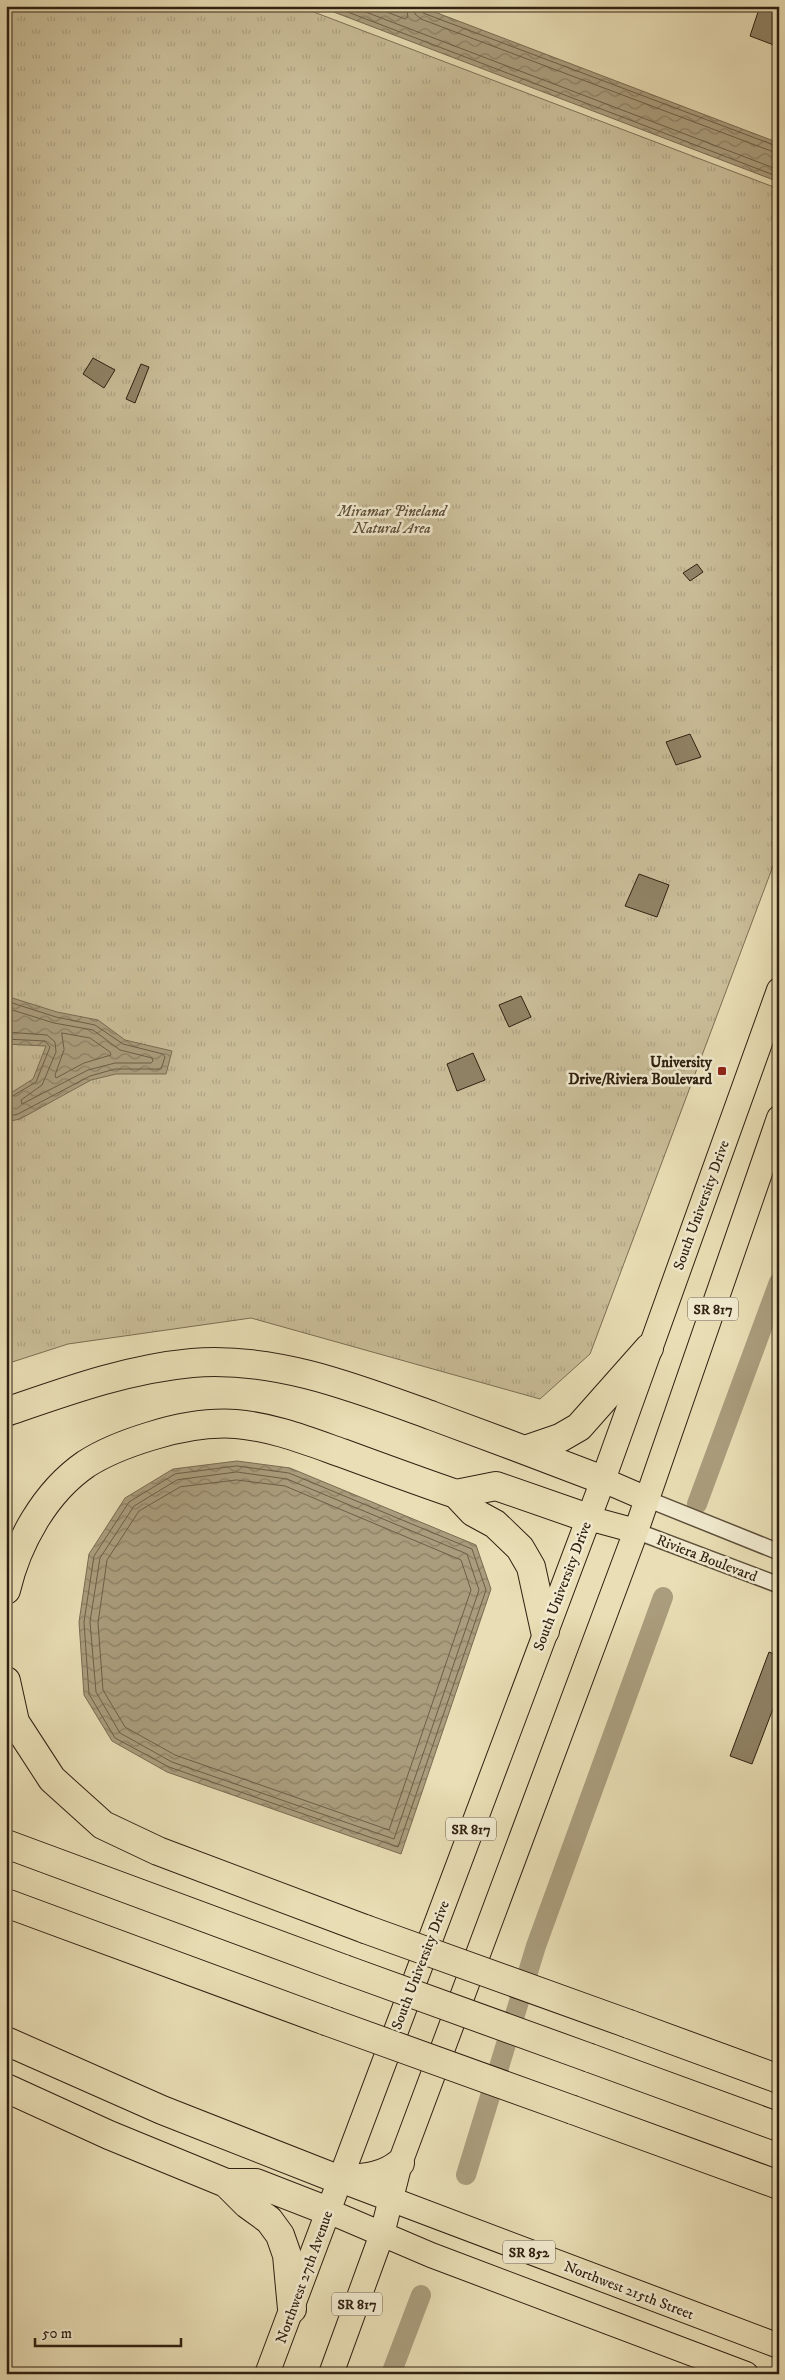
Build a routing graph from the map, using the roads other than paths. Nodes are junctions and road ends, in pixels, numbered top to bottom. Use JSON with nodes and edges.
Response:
{"nodes":[{"id":1,"x":779,"y":990,"type":"edge"},
{"id":2,"x":779,"y":1118,"type":"edge"},
{"id":3,"x":649,"y":1348,"type":"junction"},
{"id":4,"x":6,"y":1412,"type":"edge"},
{"id":5,"x":524,"y":1450,"type":"junction"},
{"id":6,"x":603,"y":1480,"type":"junction"},
{"id":7,"x":456,"y":1494,"type":"junction"},
{"id":8,"x":647,"y":1499,"type":"junction"},
{"id":9,"x":588,"y":1518,"type":"junction"},
{"id":10,"x":636,"y":1531,"type":"junction"},
{"id":11,"x":779,"y":1552,"type":"edge"},
{"id":12,"x":779,"y":1585,"type":"edge"},
{"id":13,"x":6,"y":1590,"type":"edge"},
{"id":14,"x":545,"y":1631,"type":"junction"},
{"id":15,"x":6,"y":1681,"type":"edge"},
{"id":16,"x":6,"y":1844,"type":"edge"},
{"id":17,"x":6,"y":1903,"type":"edge"},
{"id":18,"x":6,"y":2041,"type":"edge"},
{"id":19,"x":779,"y":2079,"type":"edge"},
{"id":20,"x":6,"y":2088,"type":"edge"},
{"id":21,"x":779,"y":2127,"type":"edge"},
{"id":22,"x":400,"y":2163,"type":"junction"},
{"id":23,"x":340,"y":2180,"type":"junction"},
{"id":24,"x":226,"y":2183,"type":"junction"},
{"id":25,"x":779,"y":2185,"type":"edge"},
{"id":26,"x":390,"y":2200,"type":"junction"},
{"id":27,"x":328,"y":2212,"type":"junction"},
{"id":28,"x":382,"y":2234,"type":"junction"},
{"id":29,"x":292,"y":2309,"type":"junction"},
{"id":30,"x":779,"y":2346,"type":"edge"},
{"id":31,"x":267,"y":2374,"type":"edge"},
{"id":32,"x":331,"y":2374,"type":"edge"},
{"id":33,"x":746,"y":2374,"type":"edge"}],
"edges":[{"from":1,"to":3,"type":"main road","name":"South University Drive","number":"SR 817"},
{"from":2,"to":8,"type":"main road","number":"SR 817"},
{"from":3,"to":5,"type":"highway"},
{"from":3,"to":6,"type":"main road","name":"South University Drive","number":"SR 817"},
{"from":4,"to":5,"type":"highway"},
{"from":5,"to":6,"type":"highway"},
{"from":6,"to":8,"type":"main road"},
{"from":6,"to":9,"type":"main road","name":"South University Drive","number":"SR 817"},
{"from":7,"to":9,"type":"highway"},
{"from":7,"to":13,"type":"highway"},
{"from":7,"to":14,"type":"highway"},
{"from":8,"to":10,"type":"main road","number":"SR 817"},
{"from":8,"to":11,"type":"street","name":"Riviera Boulevard"},
{"from":9,"to":10,"type":"main road"},
{"from":9,"to":14,"type":"main road","name":"South University Drive","number":"SR 817"},
{"from":10,"to":12,"type":"street","name":"Riviera Boulevard"},
{"from":10,"to":22,"type":"main road","number":"SR 817"},
{"from":14,"to":23,"type":"main road","name":"South University Drive","number":"SR 817"},
{"from":15,"to":19,"type":"highway","bridge":true},
{"from":16,"to":21,"type":"highway","bridge":true},
{"from":17,"to":25,"type":"highway","bridge":true},
{"from":18,"to":23,"type":"highway"},
{"from":20,"to":24,"type":"highway"},
{"from":22,"to":23,"type":"highway"},
{"from":22,"to":26,"type":"main road","number":"SR 817"},
{"from":23,"to":26,"type":"main road","name":"Northwest 215th Street","number":"SR 852"},
{"from":23,"to":27,"type":"main road","name":"Northwest 27th Avenue","number":"SR 817"},
{"from":24,"to":27,"type":"highway"},
{"from":24,"to":29,"type":"highway"},
{"from":26,"to":28,"type":"main road","number":"SR 817"},
{"from":26,"to":30,"type":"main road","name":"Northwest 215th Street","number":"SR 852"},
{"from":27,"to":28,"type":"main road","number":"SR 852"},
{"from":27,"to":29,"type":"main road","name":"Northwest 27th Avenue","number":"SR 817"},
{"from":28,"to":32,"type":"main road","number":"SR 817"},
{"from":28,"to":33,"type":"main road","number":"SR 852"},
{"from":29,"to":31,"type":"main road","name":"Northwest 27th Avenue","number":"SR 817"}]}
